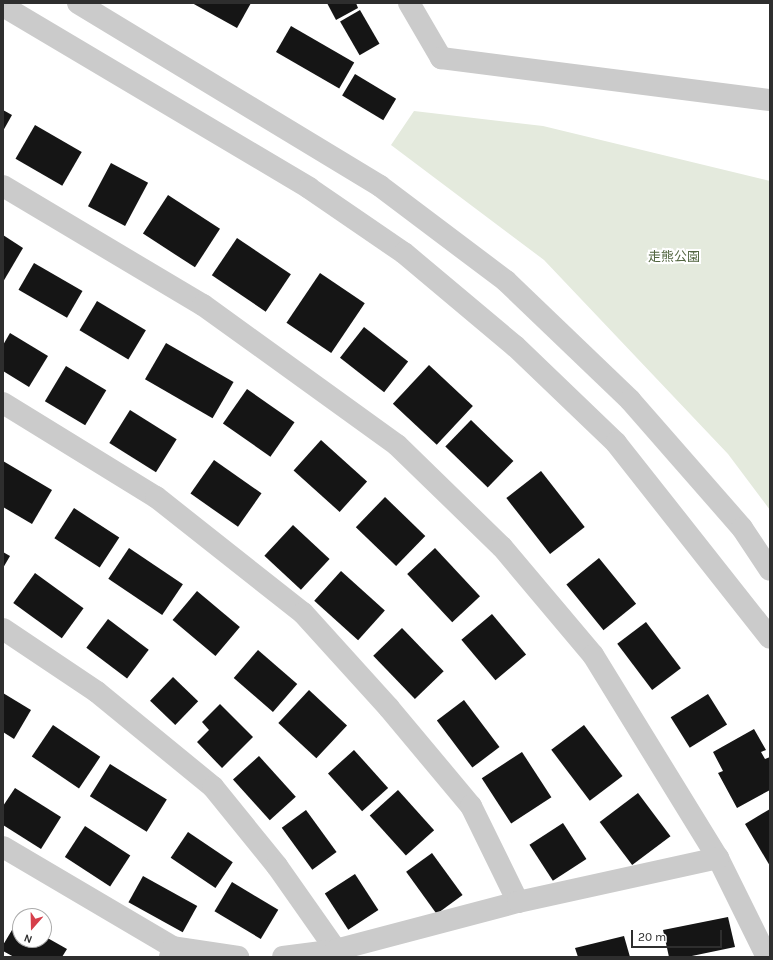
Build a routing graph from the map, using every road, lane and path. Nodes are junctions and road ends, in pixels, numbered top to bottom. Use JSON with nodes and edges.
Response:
{"nodes":[{"id":1,"x":78,"y":3,"type":"edge"},
{"id":2,"x":409,"y":3,"type":"edge"},
{"id":3,"x":3,"y":6,"type":"edge"},
{"id":4,"x":770,"y":100,"type":"edge"},
{"id":5,"x":3,"y":186,"type":"edge"},
{"id":6,"x":3,"y":403,"type":"edge"},
{"id":7,"x":770,"y":570,"type":"edge"},
{"id":8,"x":3,"y":629,"type":"edge"},
{"id":9,"x":770,"y":638,"type":"edge"},
{"id":10,"x":3,"y":847,"type":"edge"},
{"id":11,"x":718,"y":858,"type":"junction"},
{"id":12,"x":518,"y":902,"type":"junction"},
{"id":13,"x":336,"y":950,"type":"junction"},
{"id":14,"x":172,"y":952,"type":"edge"},
{"id":15,"x":238,"y":957,"type":"edge"},
{"id":16,"x":283,"y":957,"type":"edge"},
{"id":17,"x":767,"y":957,"type":"edge"}],
"edges":[{"from":1,"to":7,"type":"street"},
{"from":2,"to":4,"type":"street"},
{"from":3,"to":9,"type":"street"},
{"from":5,"to":11,"type":"street"},
{"from":6,"to":12,"type":"street"},
{"from":8,"to":13,"type":"street"},
{"from":10,"to":14,"type":"street"},
{"from":11,"to":12,"type":"street"},
{"from":11,"to":17,"type":"street"},
{"from":12,"to":13,"type":"street"},
{"from":13,"to":16,"type":"street"},
{"from":14,"to":15,"type":"street"}]}
